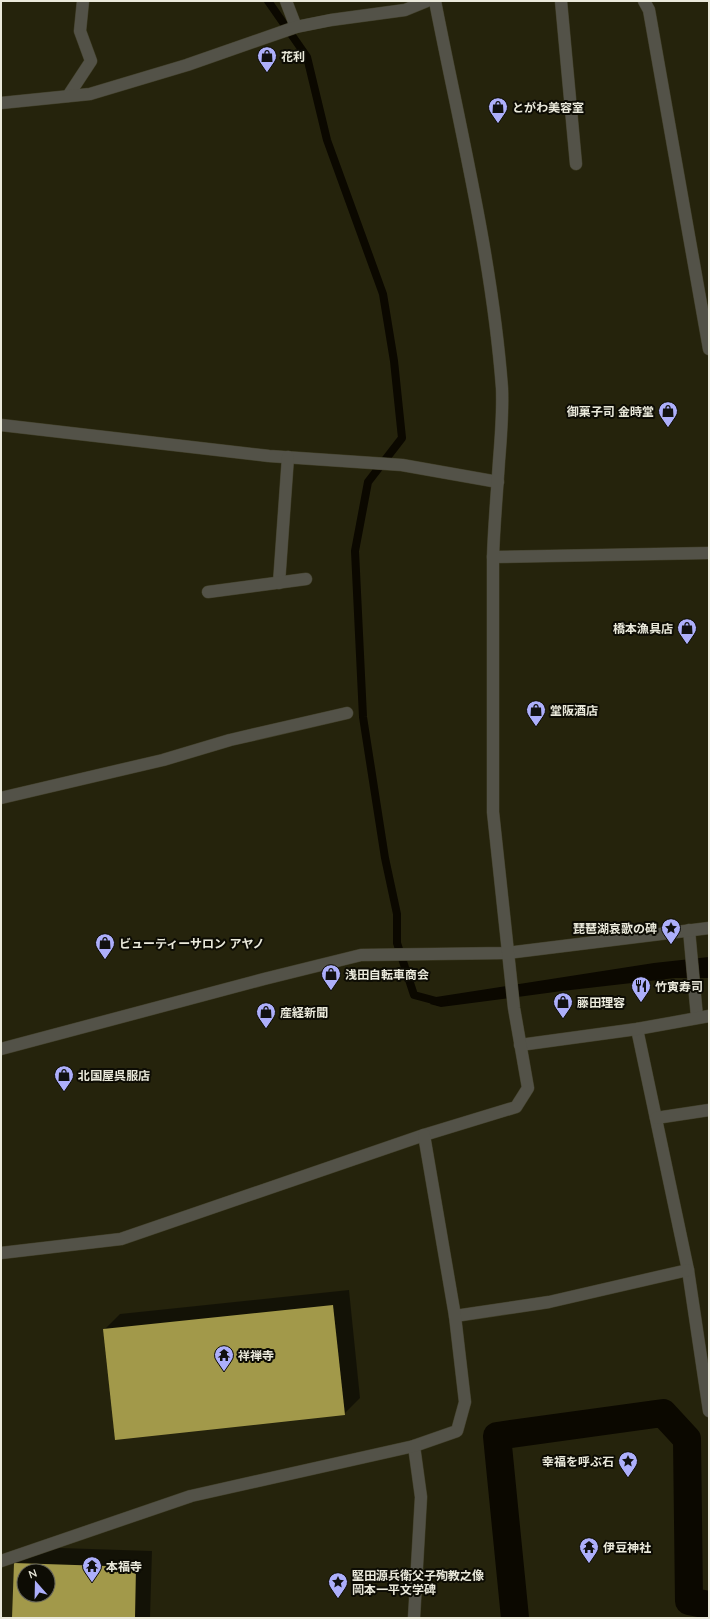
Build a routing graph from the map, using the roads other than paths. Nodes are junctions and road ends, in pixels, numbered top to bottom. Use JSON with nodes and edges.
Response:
{"nodes":[{"id":1,"x":83,"y":1,"type":"edge"},
{"id":2,"x":286,"y":1,"type":"edge"},
{"id":3,"x":428,"y":1,"type":"edge"},
{"id":4,"x":435,"y":1,"type":"edge"},
{"id":5,"x":562,"y":1,"type":"edge"},
{"id":6,"x":644,"y":1,"type":"edge"},
{"id":7,"x":296,"y":27,"type":"junction"},
{"id":8,"x":68,"y":96,"type":"junction"},
{"id":9,"x":1,"y":103,"type":"edge"},
{"id":10,"x":576,"y":164,"type":"dead end"},
{"id":11,"x":709,"y":349,"type":"edge"},
{"id":12,"x":1,"y":425,"type":"edge"},
{"id":13,"x":288,"y":457,"type":"junction"},
{"id":14,"x":498,"y":482,"type":"junction"},
{"id":15,"x":709,"y":554,"type":"edge"},
{"id":16,"x":493,"y":557,"type":"junction"},
{"id":17,"x":306,"y":579,"type":"dead end"},
{"id":18,"x":279,"y":583,"type":"junction"},
{"id":19,"x":208,"y":592,"type":"dead end"},
{"id":20,"x":347,"y":713,"type":"dead end"},
{"id":21,"x":1,"y":798,"type":"edge"},
{"id":22,"x":709,"y":928,"type":"edge"},
{"id":23,"x":689,"y":930,"type":"junction"},
{"id":24,"x":507,"y":953,"type":"junction"},
{"id":25,"x":703,"y":1017,"type":"edge"},
{"id":26,"x":637,"y":1029,"type":"junction"},
{"id":27,"x":520,"y":1045,"type":"junction"},
{"id":28,"x":1,"y":1049,"type":"edge"},
{"id":29,"x":709,"y":1110,"type":"edge"},
{"id":30,"x":656,"y":1118,"type":"junction"},
{"id":31,"x":424,"y":1135,"type":"junction"},
{"id":32,"x":1,"y":1253,"type":"edge"},
{"id":33,"x":688,"y":1270,"type":"junction"},
{"id":34,"x":455,"y":1316,"type":"junction"},
{"id":35,"x":709,"y":1411,"type":"edge"},
{"id":36,"x":414,"y":1446,"type":"junction"},
{"id":37,"x":1,"y":1562,"type":"edge"},
{"id":38,"x":414,"y":1618,"type":"edge"}],
"edges":[{"from":1,"to":8,"type":"street"},
{"from":2,"to":7,"type":"street"},
{"from":3,"to":7,"type":"street"},
{"from":4,"to":14,"type":"street"},
{"from":5,"to":10,"type":"street"},
{"from":6,"to":11,"type":"street"},
{"from":7,"to":8,"type":"street"},
{"from":8,"to":9,"type":"street"},
{"from":12,"to":13,"type":"street"},
{"from":13,"to":14,"type":"street"},
{"from":13,"to":18,"type":"street"},
{"from":14,"to":16,"type":"street"},
{"from":15,"to":16,"type":"street"},
{"from":16,"to":24,"type":"street"},
{"from":17,"to":18,"type":"street"},
{"from":18,"to":19,"type":"street"},
{"from":20,"to":21,"type":"street"},
{"from":22,"to":23,"type":"street"},
{"from":23,"to":24,"type":"street"},
{"from":23,"to":25,"type":"street"},
{"from":24,"to":27,"type":"street"},
{"from":24,"to":28,"type":"street"},
{"from":25,"to":26,"type":"street"},
{"from":26,"to":27,"type":"street"},
{"from":26,"to":30,"type":"street"},
{"from":27,"to":31,"type":"street"},
{"from":29,"to":30,"type":"street"},
{"from":30,"to":33,"type":"street"},
{"from":31,"to":32,"type":"street"},
{"from":31,"to":34,"type":"street"},
{"from":33,"to":34,"type":"street"},
{"from":33,"to":35,"type":"street"},
{"from":34,"to":36,"type":"street"},
{"from":36,"to":37,"type":"street"},
{"from":36,"to":38,"type":"street"}]}
